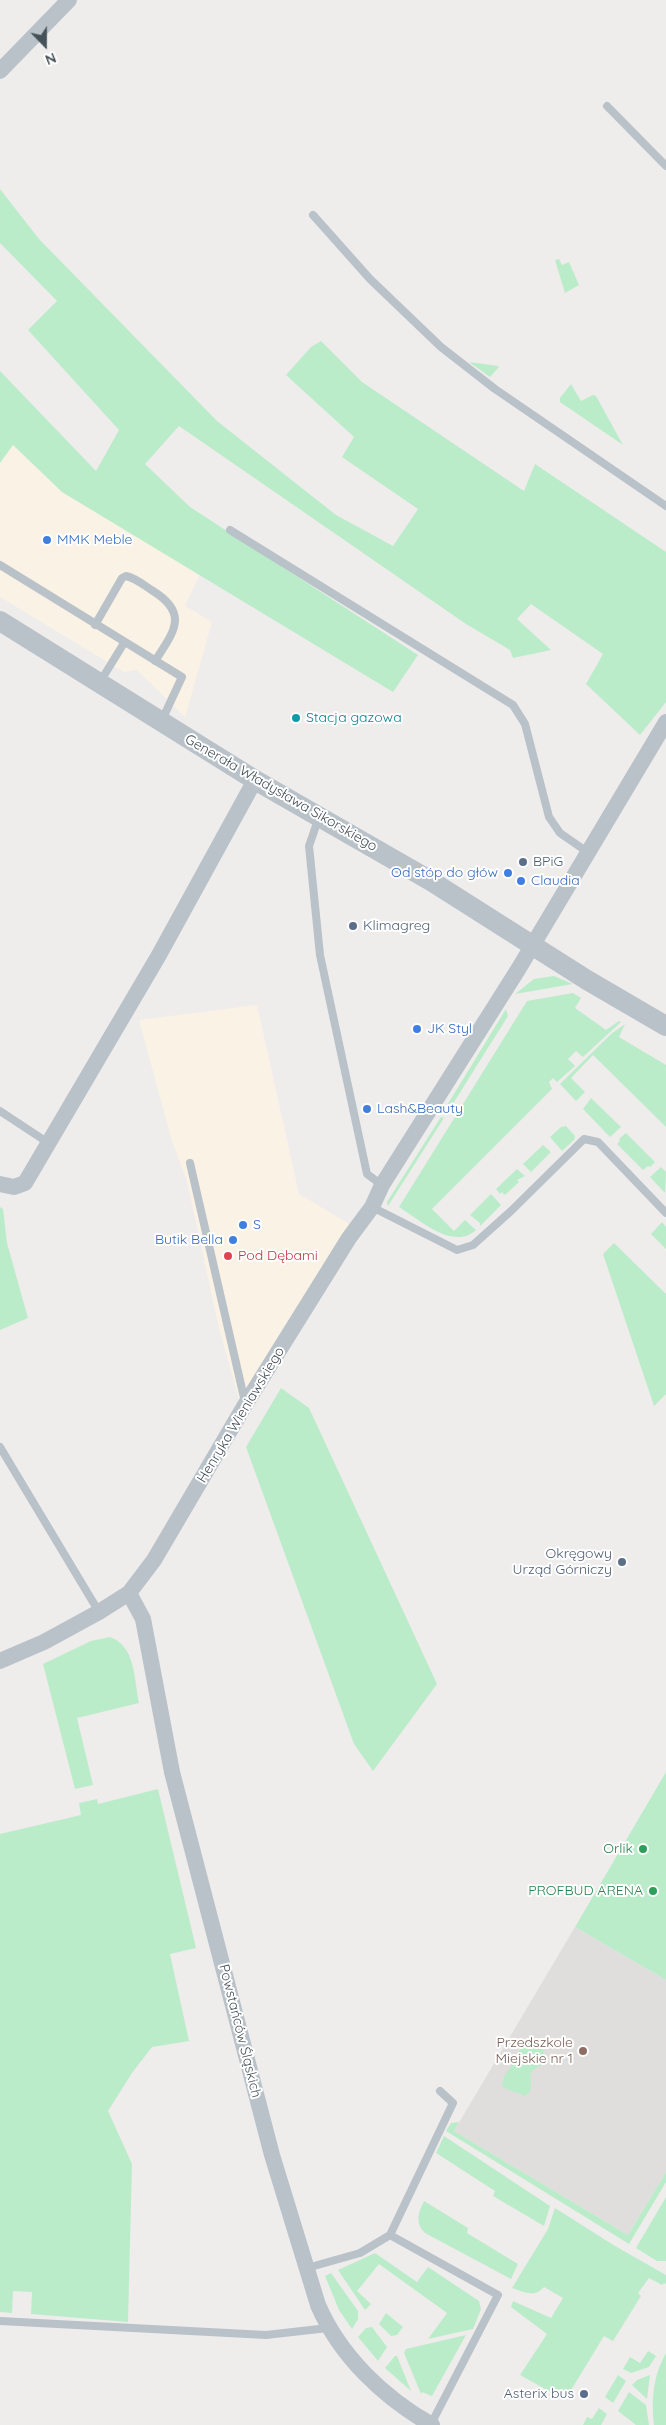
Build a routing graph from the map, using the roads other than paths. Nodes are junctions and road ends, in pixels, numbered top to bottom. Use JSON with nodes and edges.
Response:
{"nodes":[{"id":1,"x":69,"y":0,"type":"edge"},
{"id":2,"x":0,"y":72,"type":"edge"},
{"id":3,"x":607,"y":106,"type":"dead end"},
{"id":4,"x":666,"y":166,"type":"edge"},
{"id":5,"x":313,"y":215,"type":"dead end"},
{"id":6,"x":666,"y":506,"type":"edge"},
{"id":7,"x":230,"y":530,"type":"dead end"},
{"id":8,"x":0,"y":565,"type":"edge"},
{"id":9,"x":0,"y":621,"type":"edge"},
{"id":10,"x":95,"y":625,"type":"junction"},
{"id":11,"x":124,"y":643,"type":"junction"},
{"id":12,"x":155,"y":661,"type":"junction"},
{"id":13,"x":99,"y":683,"type":"junction"},
{"id":14,"x":161,"y":722,"type":"junction"},
{"id":15,"x":666,"y":722,"type":"edge"},
{"id":16,"x":255,"y":780,"type":"junction"},
{"id":17,"x":319,"y":815,"type":"junction"},
{"id":18,"x":586,"y":852,"type":"junction"},
{"id":19,"x":532,"y":944,"type":"junction"},
{"id":20,"x":666,"y":1026,"type":"edge"},
{"id":21,"x":0,"y":1110,"type":"edge"},
{"id":22,"x":47,"y":1142,"type":"junction"},
{"id":23,"x":190,"y":1163,"type":"dead end"},
{"id":24,"x":0,"y":1184,"type":"edge"},
{"id":25,"x":382,"y":1185,"type":"junction"},
{"id":26,"x":372,"y":1207,"type":"junction"},
{"id":27,"x":666,"y":1213,"type":"edge"},
{"id":28,"x":246,"y":1406,"type":"junction"},
{"id":29,"x":0,"y":1447,"type":"edge"},
{"id":30,"x":129,"y":1593,"type":"junction"},
{"id":31,"x":99,"y":1612,"type":"junction"},
{"id":32,"x":0,"y":1661,"type":"edge"},
{"id":33,"x":440,"y":2091,"type":"dead end"},
{"id":34,"x":390,"y":2235,"type":"junction"},
{"id":35,"x":308,"y":2268,"type":"junction"},
{"id":36,"x":0,"y":2321,"type":"edge"},
{"id":37,"x":328,"y":2328,"type":"junction"},
{"id":38,"x":432,"y":2425,"type":"edge"}],
"edges":[{"from":1,"to":2,"type":"street"},
{"from":3,"to":4,"type":"lane"},
{"from":5,"to":6,"type":"lane"},
{"from":7,"to":18,"type":"lane"},
{"from":8,"to":10,"type":"lane"},
{"from":9,"to":13,"type":"street","name":"Generała Władysława Sikorskiego"},
{"from":10,"to":11,"type":"lane"},
{"from":10,"to":12,"type":"lane"},
{"from":11,"to":12,"type":"lane"},
{"from":11,"to":13,"type":"lane"},
{"from":12,"to":14,"type":"lane"},
{"from":13,"to":14,"type":"street","name":"Generała Władysława Sikorskiego"},
{"from":14,"to":16,"type":"street","name":"Generała Władysława Sikorskiego"},
{"from":15,"to":18,"type":"street","name":"Henryka Wieniawskiego"},
{"from":16,"to":17,"type":"street","name":"Generała Władysława Sikorskiego"},
{"from":16,"to":22,"type":"street"},
{"from":17,"to":19,"type":"street","name":"Generała Władysława Sikorskiego"},
{"from":17,"to":25,"type":"lane"},
{"from":18,"to":19,"type":"street","name":"Henryka Wieniawskiego"},
{"from":19,"to":20,"type":"street","name":"Generała Władysława Sikorskiego"},
{"from":19,"to":25,"type":"street","name":"Henryka Wieniawskiego"},
{"from":21,"to":22,"type":"lane"},
{"from":22,"to":24,"type":"street"},
{"from":23,"to":28,"type":"lane"},
{"from":25,"to":26,"type":"street","name":"Henryka Wieniawskiego"},
{"from":26,"to":27,"type":"lane"},
{"from":26,"to":28,"type":"street","name":"Henryka Wieniawskiego"},
{"from":28,"to":30,"type":"street","name":"Henryka Wieniawskiego"},
{"from":29,"to":31,"type":"lane"},
{"from":30,"to":31,"type":"street","name":"Henryka Wieniawskiego"},
{"from":30,"to":35,"type":"street","name":"Powstańców Śląskich"},
{"from":31,"to":32,"type":"street","name":"Henryka Wieniawskiego"},
{"from":33,"to":34,"type":"lane"},
{"from":34,"to":35,"type":"lane"},
{"from":34,"to":38,"type":"lane"},
{"from":35,"to":37,"type":"street","name":"Powstańców Śląskich"},
{"from":36,"to":37,"type":"lane"},
{"from":37,"to":38,"type":"street","name":"Powstańców Śląskich"}]}
